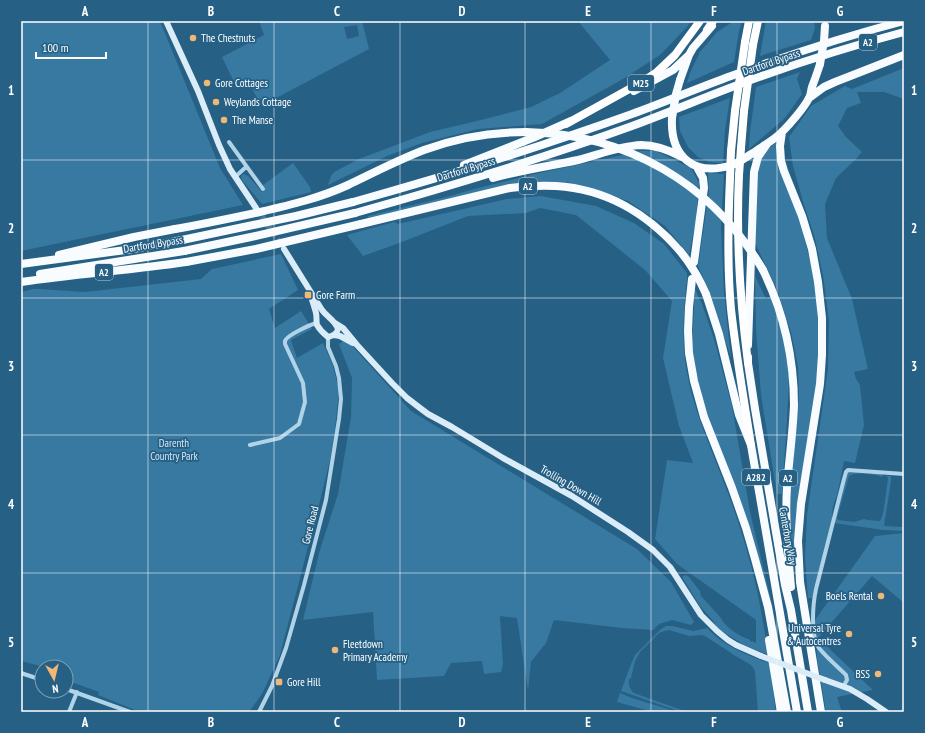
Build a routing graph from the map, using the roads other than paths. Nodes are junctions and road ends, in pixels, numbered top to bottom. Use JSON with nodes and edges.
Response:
{"nodes":[{"id":1,"x":166,"y":21,"type":"edge"},
{"id":2,"x":700,"y":21,"type":"edge"},
{"id":3,"x":713,"y":21,"type":"edge"},
{"id":4,"x":717,"y":21,"type":"edge"},
{"id":5,"x":749,"y":21,"type":"edge"},
{"id":6,"x":758,"y":21,"type":"edge"},
{"id":7,"x":904,"y":21,"type":"edge"},
{"id":8,"x":825,"y":24,"type":"edge"},
{"id":9,"x":707,"y":30,"type":"junction"},
{"id":10,"x":904,"y":32,"type":"edge"},
{"id":11,"x":689,"y":55,"type":"junction"},
{"id":12,"x":904,"y":55,"type":"edge"},
{"id":13,"x":809,"y":98,"type":"junction"},
{"id":14,"x":566,"y":124,"type":"junction"},
{"id":15,"x":782,"y":132,"type":"junction"},
{"id":16,"x":229,"y":142,"type":"dead end"},
{"id":17,"x":767,"y":144,"type":"junction"},
{"id":18,"x":682,"y":157,"type":"junction"},
{"id":19,"x":246,"y":166,"type":"junction"},
{"id":20,"x":697,"y":167,"type":"junction"},
{"id":21,"x":234,"y":177,"type":"junction"},
{"id":22,"x":413,"y":185,"type":"junction"},
{"id":23,"x":263,"y":189,"type":"dead end"},
{"id":24,"x":414,"y":196,"type":"junction"},
{"id":25,"x":256,"y":208,"type":"tunnel mouth"},
{"id":26,"x":284,"y":249,"type":"tunnel mouth"},
{"id":27,"x":36,"y":262,"type":"junction"},
{"id":28,"x":694,"y":262,"type":"dead end"},
{"id":29,"x":21,"y":264,"type":"edge"},
{"id":30,"x":21,"y":277,"type":"edge"},
{"id":31,"x":692,"y":280,"type":"dead end"},
{"id":32,"x":21,"y":282,"type":"edge"},
{"id":33,"x":310,"y":291,"type":"junction"},
{"id":34,"x":325,"y":314,"type":"junction"},
{"id":35,"x":317,"y":321,"type":"junction"},
{"id":36,"x":335,"y":323,"type":"junction"},
{"id":37,"x":331,"y":336,"type":"junction"},
{"id":38,"x":357,"y":346,"type":"junction"},
{"id":39,"x":748,"y":363,"type":"junction"},
{"id":40,"x":250,"y":445,"type":"dead end"},
{"id":41,"x":751,"y":445,"type":"junction"},
{"id":42,"x":904,"y":474,"type":"edge"},
{"id":43,"x":759,"y":578,"type":"junction"},
{"id":44,"x":791,"y":610,"type":"junction"},
{"id":45,"x":21,"y":673,"type":"edge"},
{"id":46,"x":34,"y":677,"type":"edge"},
{"id":47,"x":843,"y":687,"type":"junction"},
{"id":48,"x":74,"y":691,"type":"edge"},
{"id":49,"x":77,"y":692,"type":"junction"},
{"id":50,"x":69,"y":712,"type":"edge"},
{"id":51,"x":130,"y":712,"type":"edge"},
{"id":52,"x":260,"y":712,"type":"edge"},
{"id":53,"x":781,"y":712,"type":"edge"},
{"id":54,"x":787,"y":712,"type":"edge"},
{"id":55,"x":796,"y":712,"type":"edge"},
{"id":56,"x":808,"y":712,"type":"edge"},
{"id":57,"x":821,"y":712,"type":"edge"},
{"id":58,"x":886,"y":712,"type":"edge"}],
"edges":[{"from":1,"to":21,"type":"main road"},
{"from":2,"to":14,"type":"highway","number":"M25"},
{"from":3,"to":9,"type":"highway"},
{"from":4,"to":9,"type":"highway"},
{"from":5,"to":41,"type":"highway","bridge":true},
{"from":6,"to":39,"type":"highway","bridge":true},
{"from":7,"to":22,"type":"highway","name":"Dartford Bypass","number":"A2"},
{"from":8,"to":13,"type":"highway","bridge":true},
{"from":9,"to":11,"type":"highway"},
{"from":10,"to":24,"type":"highway","name":"Dartford Bypass","number":"A2"},
{"from":11,"to":14,"type":"highway"},
{"from":11,"to":18,"type":"highway","bridge":true},
{"from":12,"to":13,"type":"highway"},
{"from":13,"to":15,"type":"highway"},
{"from":14,"to":22,"type":"highway"},
{"from":15,"to":17,"type":"highway"},
{"from":15,"to":57,"type":"highway"},
{"from":16,"to":19,"type":"street"},
{"from":17,"to":20,"type":"highway"},
{"from":17,"to":39,"type":"highway","name":"Canterbury Way"},
{"from":18,"to":20,"type":"highway"},
{"from":18,"to":24,"type":"highway"},
{"from":19,"to":21,"type":"street"},
{"from":19,"to":23,"type":"street"},
{"from":20,"to":28,"type":"highway"},
{"from":21,"to":25,"type":"main road"},
{"from":22,"to":27,"type":"highway","name":"Dartford Bypass","number":"A2","bridge":true},
{"from":24,"to":30,"type":"highway","name":"Dartford Bypass","number":"A2","bridge":true},
{"from":26,"to":33,"type":"main road"},
{"from":27,"to":29,"type":"highway","name":"Dartford Bypass","number":"A2"},
{"from":27,"to":44,"type":"highway","number":"A2","bridge":true},
{"from":31,"to":43,"type":"highway"},
{"from":32,"to":41,"type":"highway","number":"A2","bridge":true},
{"from":33,"to":34,"type":"main road"},
{"from":33,"to":35,"type":"main road"},
{"from":34,"to":35,"type":"main road"},
{"from":34,"to":36,"type":"main road"},
{"from":35,"to":37,"type":"main road"},
{"from":35,"to":40,"type":"street"},
{"from":36,"to":37,"type":"main road"},
{"from":36,"to":38,"type":"main road","name":"Trolling Down Hill"},
{"from":37,"to":38,"type":"main road","name":"Trolling Down Hill"},
{"from":37,"to":52,"type":"street","name":"Gore Road"},
{"from":38,"to":47,"type":"main road","name":"Trolling Down Hill","bridge":true},
{"from":39,"to":44,"type":"highway","name":"Canterbury Way","number":"A282"},
{"from":41,"to":55,"type":"highway","name":"Canterbury Way","number":"A282"},
{"from":42,"to":47,"type":"street"},
{"from":43,"to":53,"type":"highway"},
{"from":43,"to":54,"type":"highway"},
{"from":44,"to":56,"type":"highway","name":"Canterbury Way","number":"A282"},
{"from":45,"to":46,"type":"street"},
{"from":47,"to":58,"type":"main road","name":"Trolling Down Hill"},
{"from":48,"to":49,"type":"street"},
{"from":49,"to":50,"type":"street"},
{"from":49,"to":51,"type":"street"}]}
